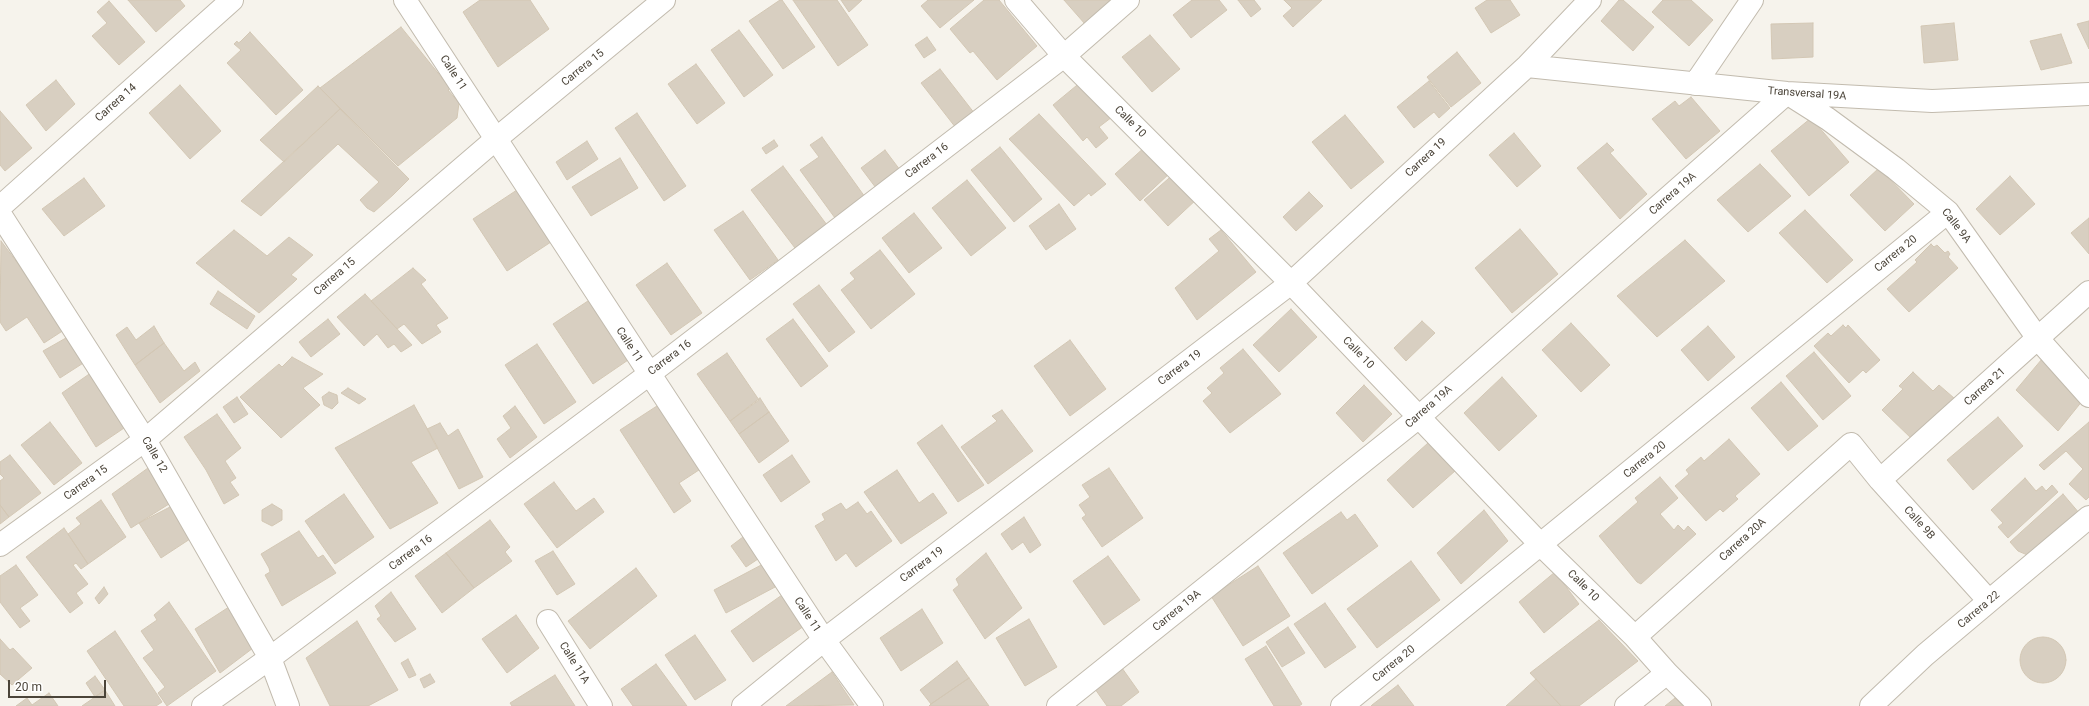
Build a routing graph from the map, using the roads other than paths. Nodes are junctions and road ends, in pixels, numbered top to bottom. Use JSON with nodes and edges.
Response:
{"nodes":[{"id":1,"x":232,"y":0,"type":"edge"},
{"id":2,"x":405,"y":0,"type":"edge"},
{"id":3,"x":664,"y":0,"type":"edge"},
{"id":4,"x":1016,"y":0,"type":"edge"},
{"id":5,"x":1128,"y":0,"type":"edge"},
{"id":6,"x":1590,"y":0,"type":"edge"},
{"id":7,"x":1752,"y":0,"type":"edge"},
{"id":8,"x":1064,"y":56,"type":"junction"},
{"id":9,"x":1526,"y":66,"type":"junction"},
{"id":10,"x":1695,"y":84,"type":"junction"},
{"id":11,"x":1787,"y":93,"type":"junction"},
{"id":12,"x":2089,"y":94,"type":"edge"},
{"id":13,"x":496,"y":139,"type":"junction"},
{"id":14,"x":0,"y":207,"type":"edge"},
{"id":15,"x":1948,"y":212,"type":"junction"},
{"id":16,"x":0,"y":214,"type":"edge"},
{"id":17,"x":1291,"y":283,"type":"junction"},
{"id":18,"x":2089,"y":292,"type":"edge"},
{"id":19,"x":2039,"y":340,"type":"junction"},
{"id":20,"x":648,"y":375,"type":"junction"},
{"id":21,"x":2089,"y":396,"type":"edge"},
{"id":22,"x":1418,"y":417,"type":"junction"},
{"id":23,"x":145,"y":440,"type":"junction"},
{"id":24,"x":1851,"y":444,"type":"joint"},
{"id":25,"x":1880,"y":480,"type":"junction"},
{"id":26,"x":2089,"y":517,"type":"edge"},
{"id":27,"x":0,"y":545,"type":"edge"},
{"id":28,"x":1541,"y":545,"type":"junction"},
{"id":29,"x":1989,"y":601,"type":"junction"},
{"id":30,"x":548,"y":621,"type":"dead end"},
{"id":31,"x":1635,"y":637,"type":"junction"},
{"id":32,"x":824,"y":640,"type":"junction"},
{"id":33,"x":270,"y":658,"type":"junction"},
{"id":34,"x":1667,"y":673,"type":"junction"},
{"id":35,"x":203,"y":706,"type":"edge"},
{"id":36,"x":288,"y":706,"type":"edge"},
{"id":37,"x":601,"y":706,"type":"edge"},
{"id":38,"x":743,"y":706,"type":"edge"},
{"id":39,"x":872,"y":706,"type":"edge"},
{"id":40,"x":1058,"y":706,"type":"edge"},
{"id":41,"x":1342,"y":706,"type":"edge"},
{"id":42,"x":1626,"y":706,"type":"edge"},
{"id":43,"x":1700,"y":706,"type":"edge"},
{"id":44,"x":1871,"y":706,"type":"edge"}],
"edges":[{"from":1,"to":14,"type":"street","name":"Carrera 14"},
{"from":2,"to":13,"type":"street","name":"Calle 11"},
{"from":3,"to":13,"type":"street","name":"Carrera 15"},
{"from":4,"to":8,"type":"street","name":"Calle 10"},
{"from":5,"to":8,"type":"street","name":"Carrera 16"},
{"from":6,"to":9,"type":"street","name":"Carrera 19"},
{"from":7,"to":10,"type":"street"},
{"from":8,"to":17,"type":"street","name":"Calle 10"},
{"from":8,"to":20,"type":"street","name":"Carrera 16"},
{"from":9,"to":10,"type":"street","name":"Transversal 19A"},
{"from":9,"to":17,"type":"street","name":"Carrera 19"},
{"from":10,"to":11,"type":"street","name":"Transversal 19A"},
{"from":11,"to":12,"type":"street","name":"Transversal 19A"},
{"from":11,"to":15,"type":"street","name":"Calle 9A"},
{"from":11,"to":22,"type":"street","name":"Carrera 19A"},
{"from":13,"to":20,"type":"street","name":"Calle 11"},
{"from":13,"to":23,"type":"street","name":"Carrera 15"},
{"from":15,"to":19,"type":"street","name":"Calle 9A"},
{"from":15,"to":28,"type":"street","name":"Carrera 20"},
{"from":16,"to":23,"type":"street","name":"Calle 12"},
{"from":17,"to":22,"type":"street","name":"Calle 10"},
{"from":17,"to":32,"type":"street","name":"Carrera 19"},
{"from":18,"to":19,"type":"street","name":"Carrera 21"},
{"from":19,"to":21,"type":"street","name":"Calle 9A"},
{"from":19,"to":25,"type":"street","name":"Carrera 21"},
{"from":20,"to":32,"type":"street","name":"Calle 11"},
{"from":20,"to":33,"type":"street","name":"Carrera 16"},
{"from":22,"to":28,"type":"street","name":"Calle 10"},
{"from":22,"to":40,"type":"street","name":"Carrera 19A"},
{"from":23,"to":27,"type":"street","name":"Carrera 15"},
{"from":23,"to":33,"type":"street","name":"Calle 12"},
{"from":24,"to":25,"type":"street","name":"Calle 9B"},
{"from":24,"to":31,"type":"street","name":"Carrera 20A"},
{"from":25,"to":29,"type":"street","name":"Calle 9B"},
{"from":26,"to":29,"type":"street","name":"Carrera 22"},
{"from":28,"to":31,"type":"street","name":"Calle 10"},
{"from":28,"to":41,"type":"street","name":"Carrera 20"},
{"from":29,"to":44,"type":"street","name":"Carrera 22"},
{"from":30,"to":37,"type":"street","name":"Calle 11A"},
{"from":31,"to":34,"type":"street","name":"Calle 10"},
{"from":32,"to":38,"type":"street","name":"Carrera 19"},
{"from":32,"to":39,"type":"street","name":"Calle 11"},
{"from":33,"to":35,"type":"street","name":"Carrera 16"},
{"from":33,"to":36,"type":"street","name":"Calle 12"},
{"from":34,"to":42,"type":"street"},
{"from":34,"to":43,"type":"street","name":"Calle 10"}]}
